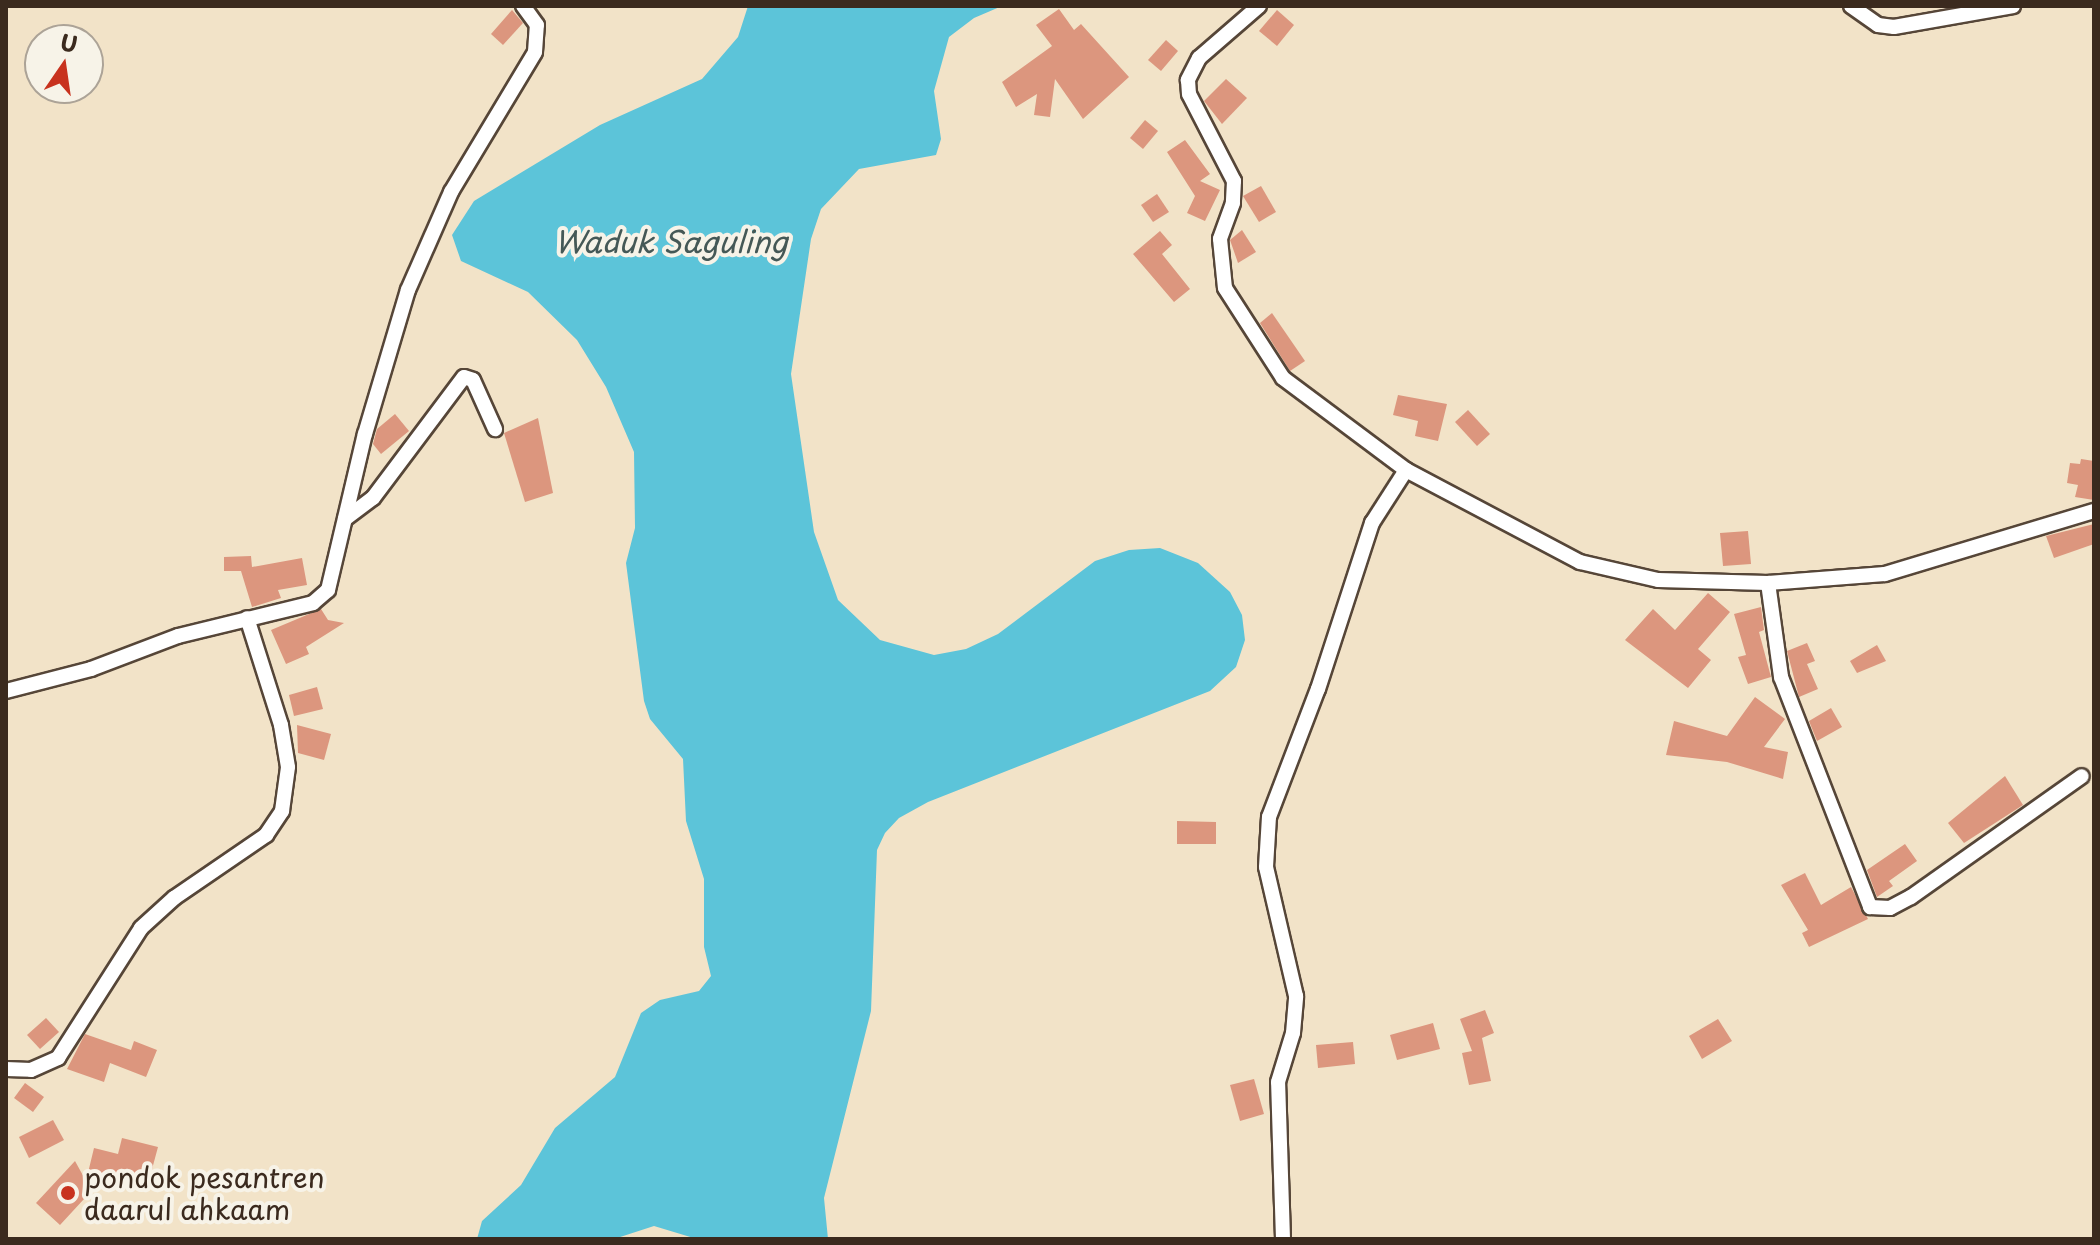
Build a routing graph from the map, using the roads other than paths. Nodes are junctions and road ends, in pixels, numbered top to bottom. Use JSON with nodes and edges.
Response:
{"nodes":[{"id":1,"x":523,"y":6,"type":"edge"},
{"id":2,"x":1259,"y":6,"type":"edge"},
{"id":3,"x":1851,"y":6,"type":"edge"},
{"id":4,"x":2013,"y":6,"type":"edge"},
{"id":5,"x":495,"y":429,"type":"dead end"},
{"id":6,"x":1406,"y":470,"type":"junction"},
{"id":7,"x":2094,"y":511,"type":"edge"},
{"id":8,"x":345,"y":519,"type":"junction"},
{"id":9,"x":1768,"y":583,"type":"junction"},
{"id":10,"x":247,"y":618,"type":"junction"},
{"id":11,"x":6,"y":691,"type":"edge"},
{"id":12,"x":2082,"y":776,"type":"dead end"},
{"id":13,"x":6,"y":1069,"type":"edge"},
{"id":14,"x":1283,"y":1239,"type":"edge"}],
"edges":[{"from":1,"to":8,"type":"street"},
{"from":2,"to":6,"type":"street"},
{"from":3,"to":4,"type":"street"},
{"from":5,"to":8,"type":"street"},
{"from":6,"to":9,"type":"street"},
{"from":6,"to":14,"type":"street"},
{"from":7,"to":9,"type":"street"},
{"from":8,"to":10,"type":"street"},
{"from":9,"to":12,"type":"street"},
{"from":10,"to":11,"type":"street"},
{"from":10,"to":13,"type":"street"}]}
